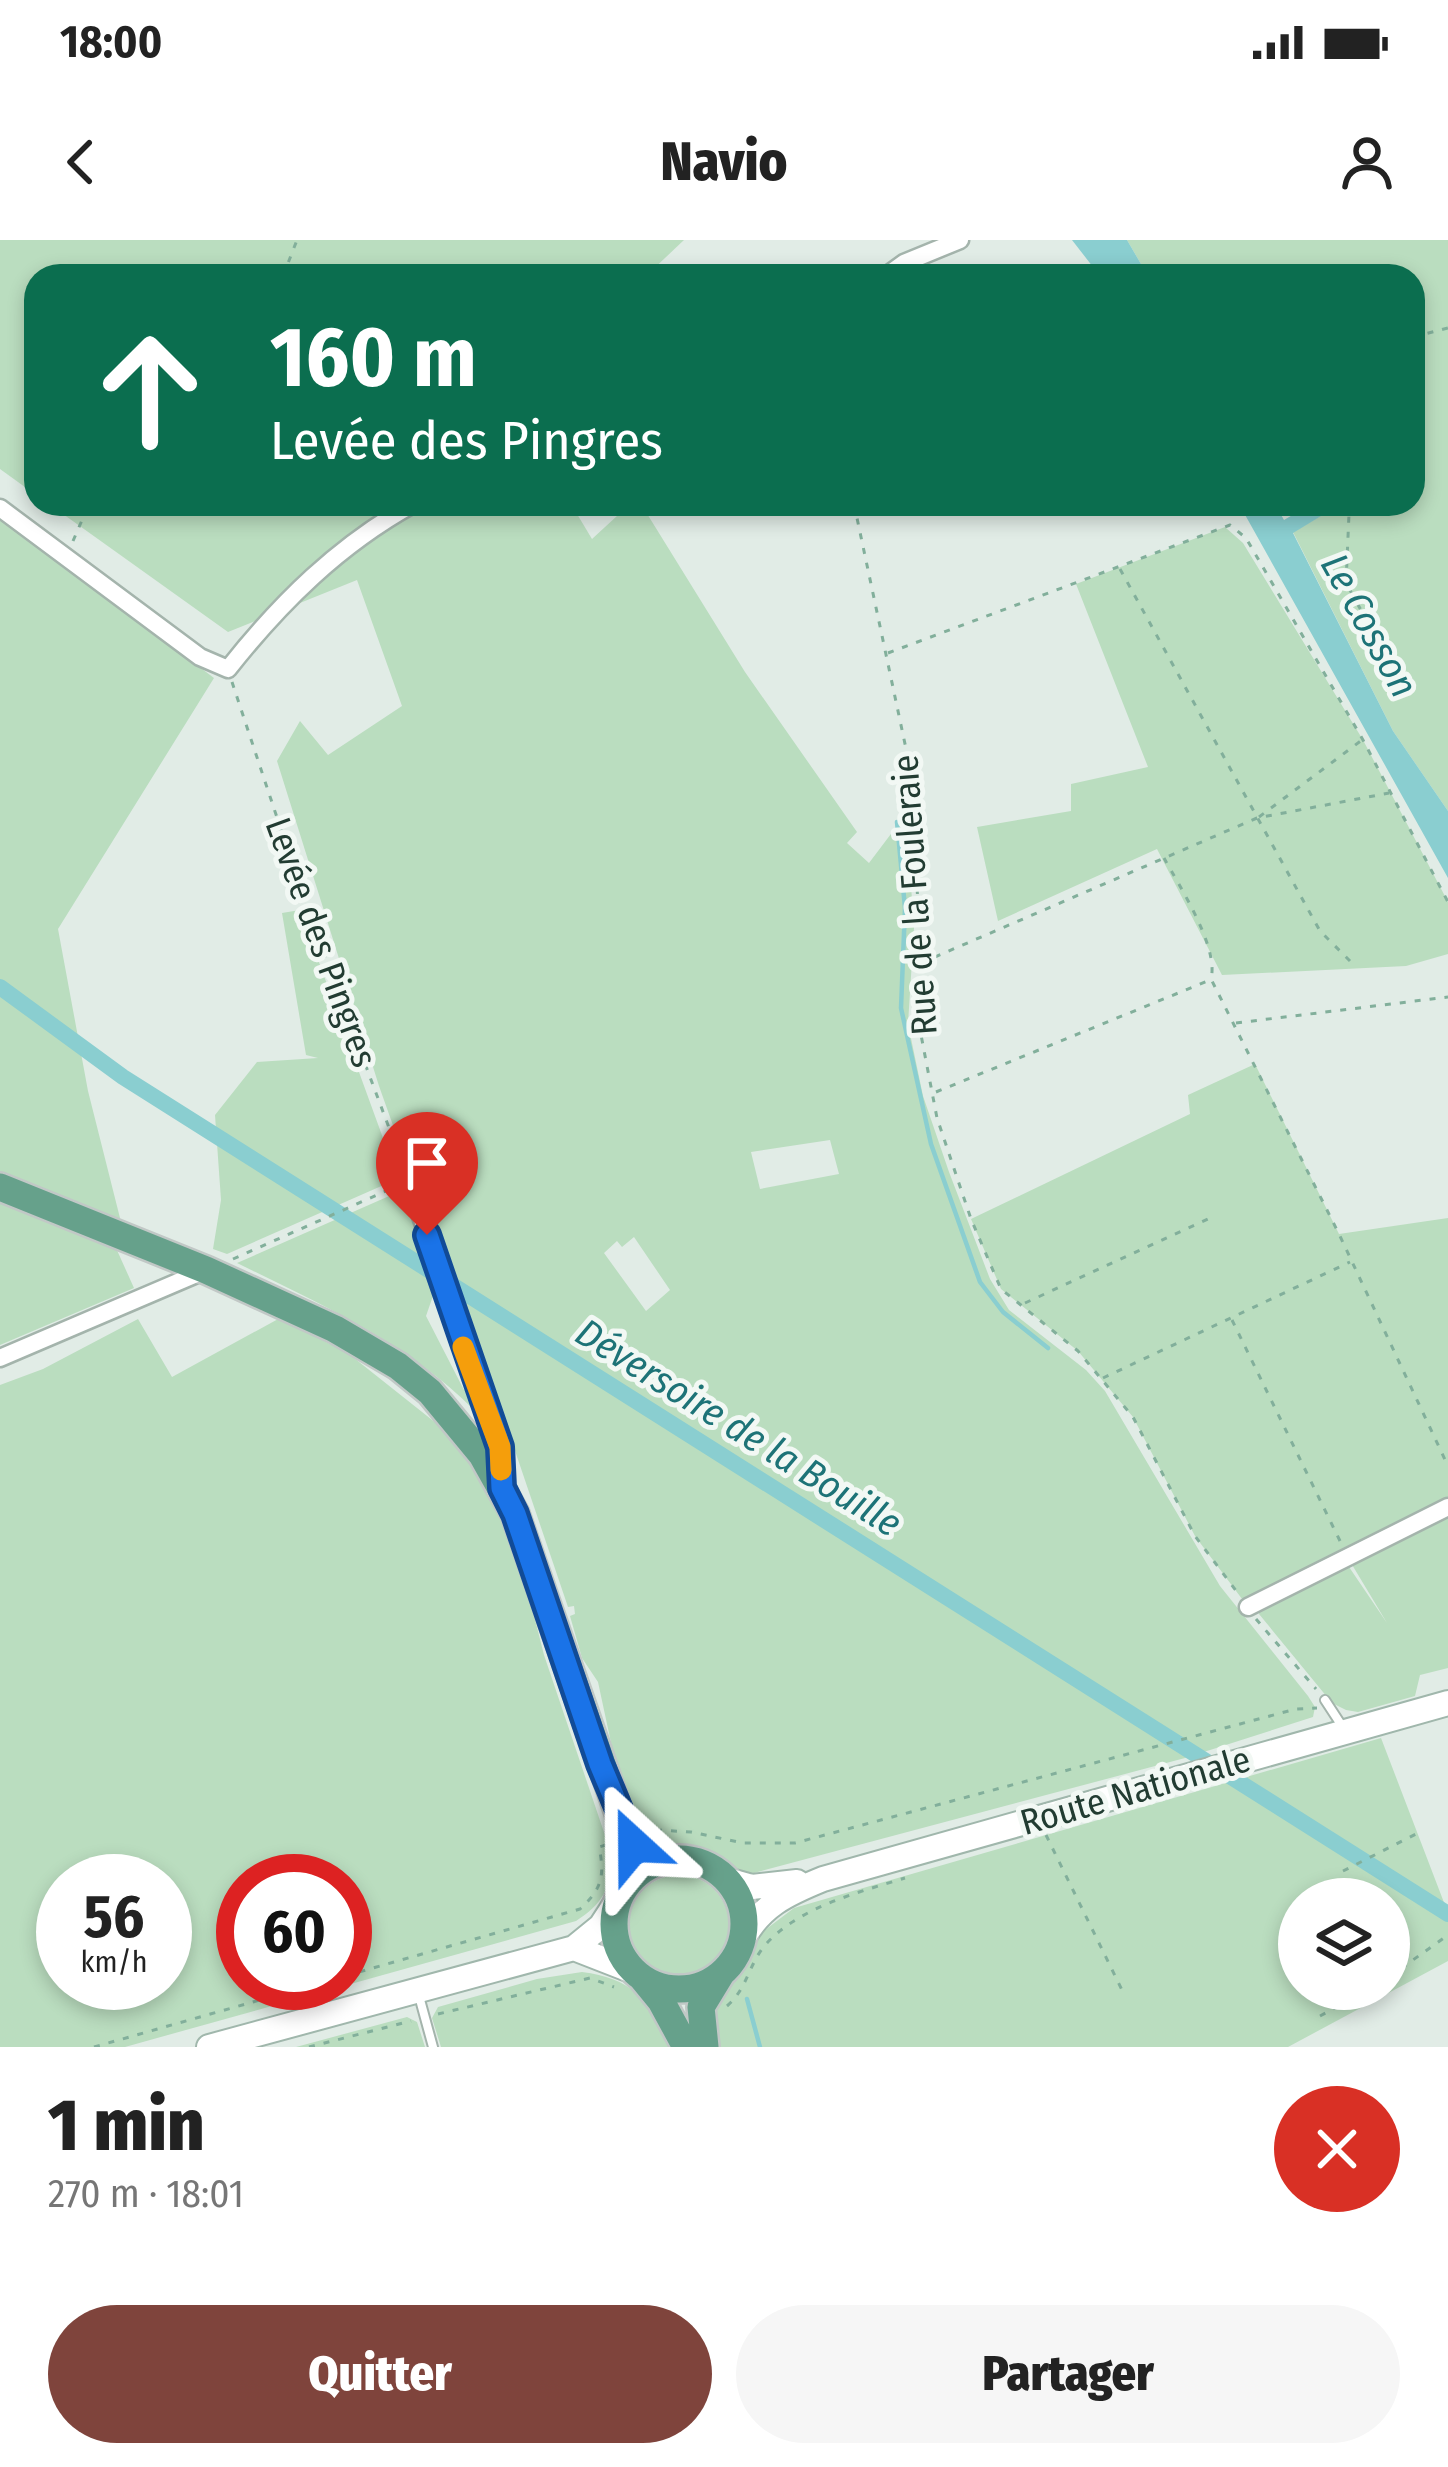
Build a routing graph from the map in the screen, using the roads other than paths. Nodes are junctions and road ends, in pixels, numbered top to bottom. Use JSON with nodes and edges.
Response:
{"nodes":[{"id":1,"x":960,"y":240,"type":"edge"},
{"id":2,"x":903,"y":264,"type":"edge"},
{"id":3,"x":0,"y":508,"type":"edge"},
{"id":4,"x":391,"y":516,"type":"edge"},
{"id":5,"x":409,"y":1181,"type":"road end"},
{"id":6,"x":0,"y":1187,"type":"edge"},
{"id":7,"x":219,"y":1265,"type":"junction"},
{"id":8,"x":0,"y":1358,"type":"edge"},
{"id":9,"x":502,"y":1488,"type":"junction"},
{"id":10,"x":1448,"y":1507,"type":"edge"},
{"id":11,"x":1248,"y":1607,"type":"road end"},
{"id":12,"x":1448,"y":1702,"type":"edge"},
{"id":13,"x":1327,"y":1703,"type":"road end"},
{"id":14,"x":1346,"y":1732,"type":"junction"},
{"id":15,"x":635,"y":1836,"type":"junction"},
{"id":16,"x":659,"y":1862,"type":"junction"},
{"id":17,"x":823,"y":1879,"type":"junction"},
{"id":18,"x":727,"y":1880,"type":"junction"},
{"id":19,"x":621,"y":1896,"type":"junction"},
{"id":20,"x":571,"y":1938,"type":"junction"},
{"id":21,"x":741,"y":1942,"type":"junction"},
{"id":22,"x":724,"y":1971,"type":"junction"},
{"id":23,"x":633,"y":1980,"type":"junction"},
{"id":24,"x":417,"y":1990,"type":"junction"},
{"id":25,"x":209,"y":2047,"type":"edge"},
{"id":26,"x":433,"y":2047,"type":"edge"},
{"id":27,"x":686,"y":2047,"type":"edge"},
{"id":28,"x":704,"y":2047,"type":"edge"}],
"edges":[{"from":1,"to":2,"type":"street"},
{"from":3,"to":4,"type":"street"},
{"from":5,"to":9,"type":"street"},
{"from":6,"to":7,"type":"main road"},
{"from":7,"to":8,"type":"street"},
{"from":7,"to":9,"type":"main road"},
{"from":9,"to":15,"type":"main road"},
{"from":10,"to":11,"type":"street"},
{"from":12,"to":14,"type":"main road","name":"Route Nationale"},
{"from":13,"to":14,"type":"lane"},
{"from":14,"to":17,"type":"main road","name":"Route Nationale"},
{"from":15,"to":16,"type":"main road"},
{"from":15,"to":19,"type":"main road"},
{"from":16,"to":18,"type":"main road"},
{"from":16,"to":19,"type":"main road"},
{"from":17,"to":18,"type":"main road","name":"Route Nationale"},
{"from":17,"to":21,"type":"main road","name":"Route Nationale"},
{"from":18,"to":21,"type":"main road"},
{"from":19,"to":20,"type":"main road"},
{"from":19,"to":23,"type":"main road"},
{"from":20,"to":23,"type":"main road"},
{"from":20,"to":24,"type":"main road"},
{"from":21,"to":22,"type":"main road"},
{"from":22,"to":23,"type":"main road"},
{"from":22,"to":28,"type":"main road"},
{"from":23,"to":27,"type":"main road"},
{"from":24,"to":25,"type":"main road"},
{"from":24,"to":26,"type":"lane"}]}
